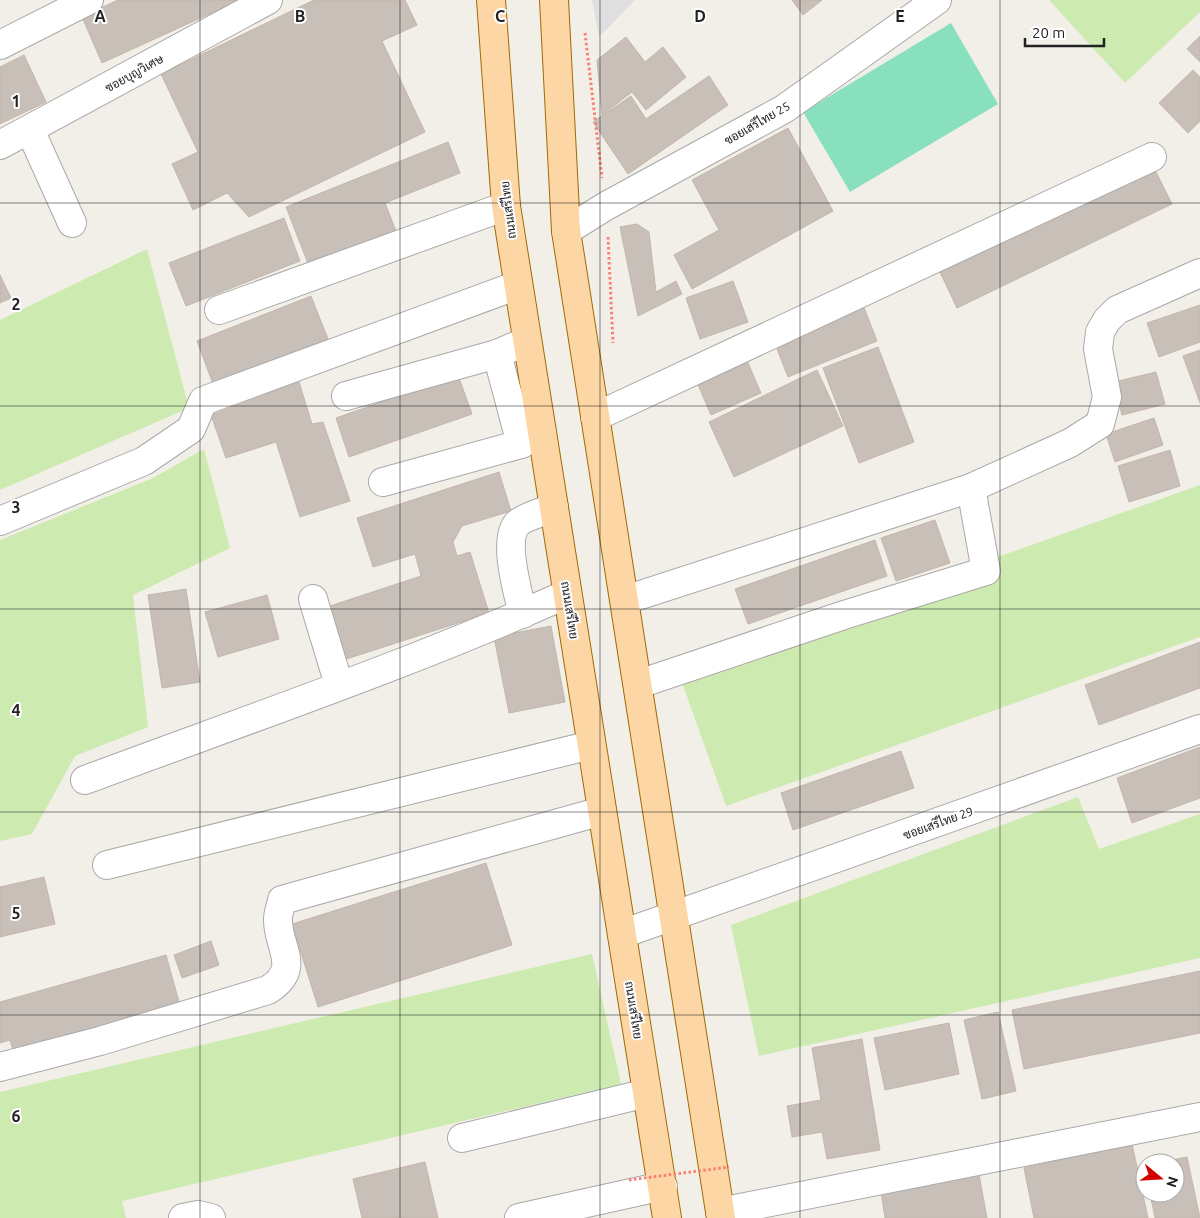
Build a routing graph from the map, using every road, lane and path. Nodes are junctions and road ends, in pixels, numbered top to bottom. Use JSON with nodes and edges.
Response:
{"nodes":[{"id":1,"x":89,"y":0,"type":"edge"},
{"id":2,"x":268,"y":0,"type":"edge"},
{"id":3,"x":491,"y":0,"type":"edge"},
{"id":4,"x":554,"y":0,"type":"edge"},
{"id":5,"x":937,"y":0,"type":"edge"},
{"id":6,"x":0,"y":45,"type":"edge"},
{"id":7,"x":30,"y":130,"type":"junction"},
{"id":8,"x":0,"y":145,"type":"edge"},
{"id":9,"x":1152,"y":157,"type":"dead end"},
{"id":10,"x":506,"y":206,"type":"junction"},
{"id":11,"x":72,"y":223,"type":"dead end"},
{"id":12,"x":566,"y":231,"type":"junction"},
{"id":13,"x":1200,"y":273,"type":"edge"},
{"id":14,"x":518,"y":285,"type":"junction"},
{"id":15,"x":219,"y":310,"type":"dead end"},
{"id":16,"x":528,"y":341,"type":"junction"},
{"id":17,"x":497,"y":354,"type":"junction"},
{"id":18,"x":346,"y":396,"type":"dead end"},
{"id":19,"x":595,"y":417,"type":"junction"},
{"id":20,"x":532,"y":438,"type":"junction"},
{"id":21,"x":383,"y":482,"type":"dead end"},
{"id":22,"x":971,"y":488,"type":"junction"},
{"id":23,"x":554,"y":507,"type":"junction"},
{"id":24,"x":0,"y":521,"type":"edge"},
{"id":25,"x":567,"y":594,"type":"junction"},
{"id":26,"x":313,"y":598,"type":"dead end"},
{"id":27,"x":625,"y":600,"type":"junction"},
{"id":28,"x":523,"y":614,"type":"junction"},
{"id":29,"x":639,"y":684,"type":"junction"},
{"id":30,"x":339,"y":685,"type":"junction"},
{"id":31,"x":1200,"y":729,"type":"edge"},
{"id":32,"x":591,"y":744,"type":"junction"},
{"id":33,"x":85,"y":780,"type":"dead end"},
{"id":34,"x":602,"y":811,"type":"junction"},
{"id":35,"x":108,"y":865,"type":"dead end"},
{"id":36,"x":675,"y":917,"type":"junction"},
{"id":37,"x":622,"y":934,"type":"junction"},
{"id":38,"x":0,"y":1067,"type":"edge"},
{"id":39,"x":647,"y":1093,"type":"junction"},
{"id":40,"x":1200,"y":1117,"type":"edge"},
{"id":41,"x":462,"y":1138,"type":"dead end"},
{"id":42,"x":729,"y":1166,"type":"dead end"},
{"id":43,"x":629,"y":1180,"type":"dead end"},
{"id":44,"x":662,"y":1186,"type":"junction"},
{"id":45,"x":720,"y":1215,"type":"edge"},
{"id":46,"x":183,"y":1218,"type":"edge"},
{"id":47,"x":211,"y":1218,"type":"edge"},
{"id":48,"x":519,"y":1218,"type":"edge"},
{"id":49,"x":667,"y":1218,"type":"edge"}],
"edges":[{"from":1,"to":6,"type":"street"},
{"from":2,"to":7,"type":"street","name":"ซอยบุญวิเศษ"},
{"from":3,"to":10,"type":"main road","name":"ถนนเสรีไทย"},
{"from":4,"to":12,"type":"main road"},
{"from":5,"to":12,"type":"street","name":"ซอยเสรีไทย 25"},
{"from":7,"to":8,"type":"street","name":"ซอยบุญวิเศษ"},
{"from":7,"to":11,"type":"street"},
{"from":9,"to":19,"type":"street"},
{"from":10,"to":14,"type":"main road","name":"ถนนเสรีไทย"},
{"from":10,"to":15,"type":"street"},
{"from":12,"to":19,"type":"main road"},
{"from":13,"to":22,"type":"street"},
{"from":14,"to":16,"type":"main road","name":"ถนนเสรีไทย"},
{"from":14,"to":24,"type":"street"},
{"from":16,"to":17,"type":"street"},
{"from":16,"to":20,"type":"main road","name":"ถนนเสรีไทย"},
{"from":17,"to":18,"type":"street"},
{"from":17,"to":20,"type":"street"},
{"from":19,"to":27,"type":"main road"},
{"from":20,"to":21,"type":"street"},
{"from":20,"to":23,"type":"main road","name":"ถนนเสรีไทย"},
{"from":22,"to":27,"type":"street"},
{"from":22,"to":29,"type":"street"},
{"from":23,"to":25,"type":"main road","name":"ถนนเสรีไทย"},
{"from":23,"to":28,"type":"street"},
{"from":25,"to":28,"type":"street"},
{"from":25,"to":32,"type":"main road","name":"ถนนเสรีไทย"},
{"from":26,"to":30,"type":"street"},
{"from":27,"to":29,"type":"main road"},
{"from":28,"to":30,"type":"street"},
{"from":29,"to":36,"type":"main road"},
{"from":30,"to":33,"type":"street"},
{"from":31,"to":36,"type":"street","name":"ซอยเสรีไทย 29"},
{"from":32,"to":34,"type":"main road","name":"ถนนเสรีไทย"},
{"from":32,"to":35,"type":"street"},
{"from":34,"to":37,"type":"main road","name":"ถนนเสรีไทย"},
{"from":34,"to":38,"type":"street"},
{"from":36,"to":37,"type":"street","name":"ซอยเสรีไทย 29"},
{"from":36,"to":45,"type":"main road"},
{"from":37,"to":39,"type":"main road","name":"ถนนเสรีไทย"},
{"from":39,"to":41,"type":"street"},
{"from":39,"to":44,"type":"main road","name":"ถนนเสรีไทย"},
{"from":40,"to":45,"type":"street"},
{"from":42,"to":43,"type":"path","bridge":true},
{"from":44,"to":48,"type":"street"},
{"from":44,"to":49,"type":"main road","name":"ถนนเสรีไทย"},
{"from":46,"to":47,"type":"street"}]}
